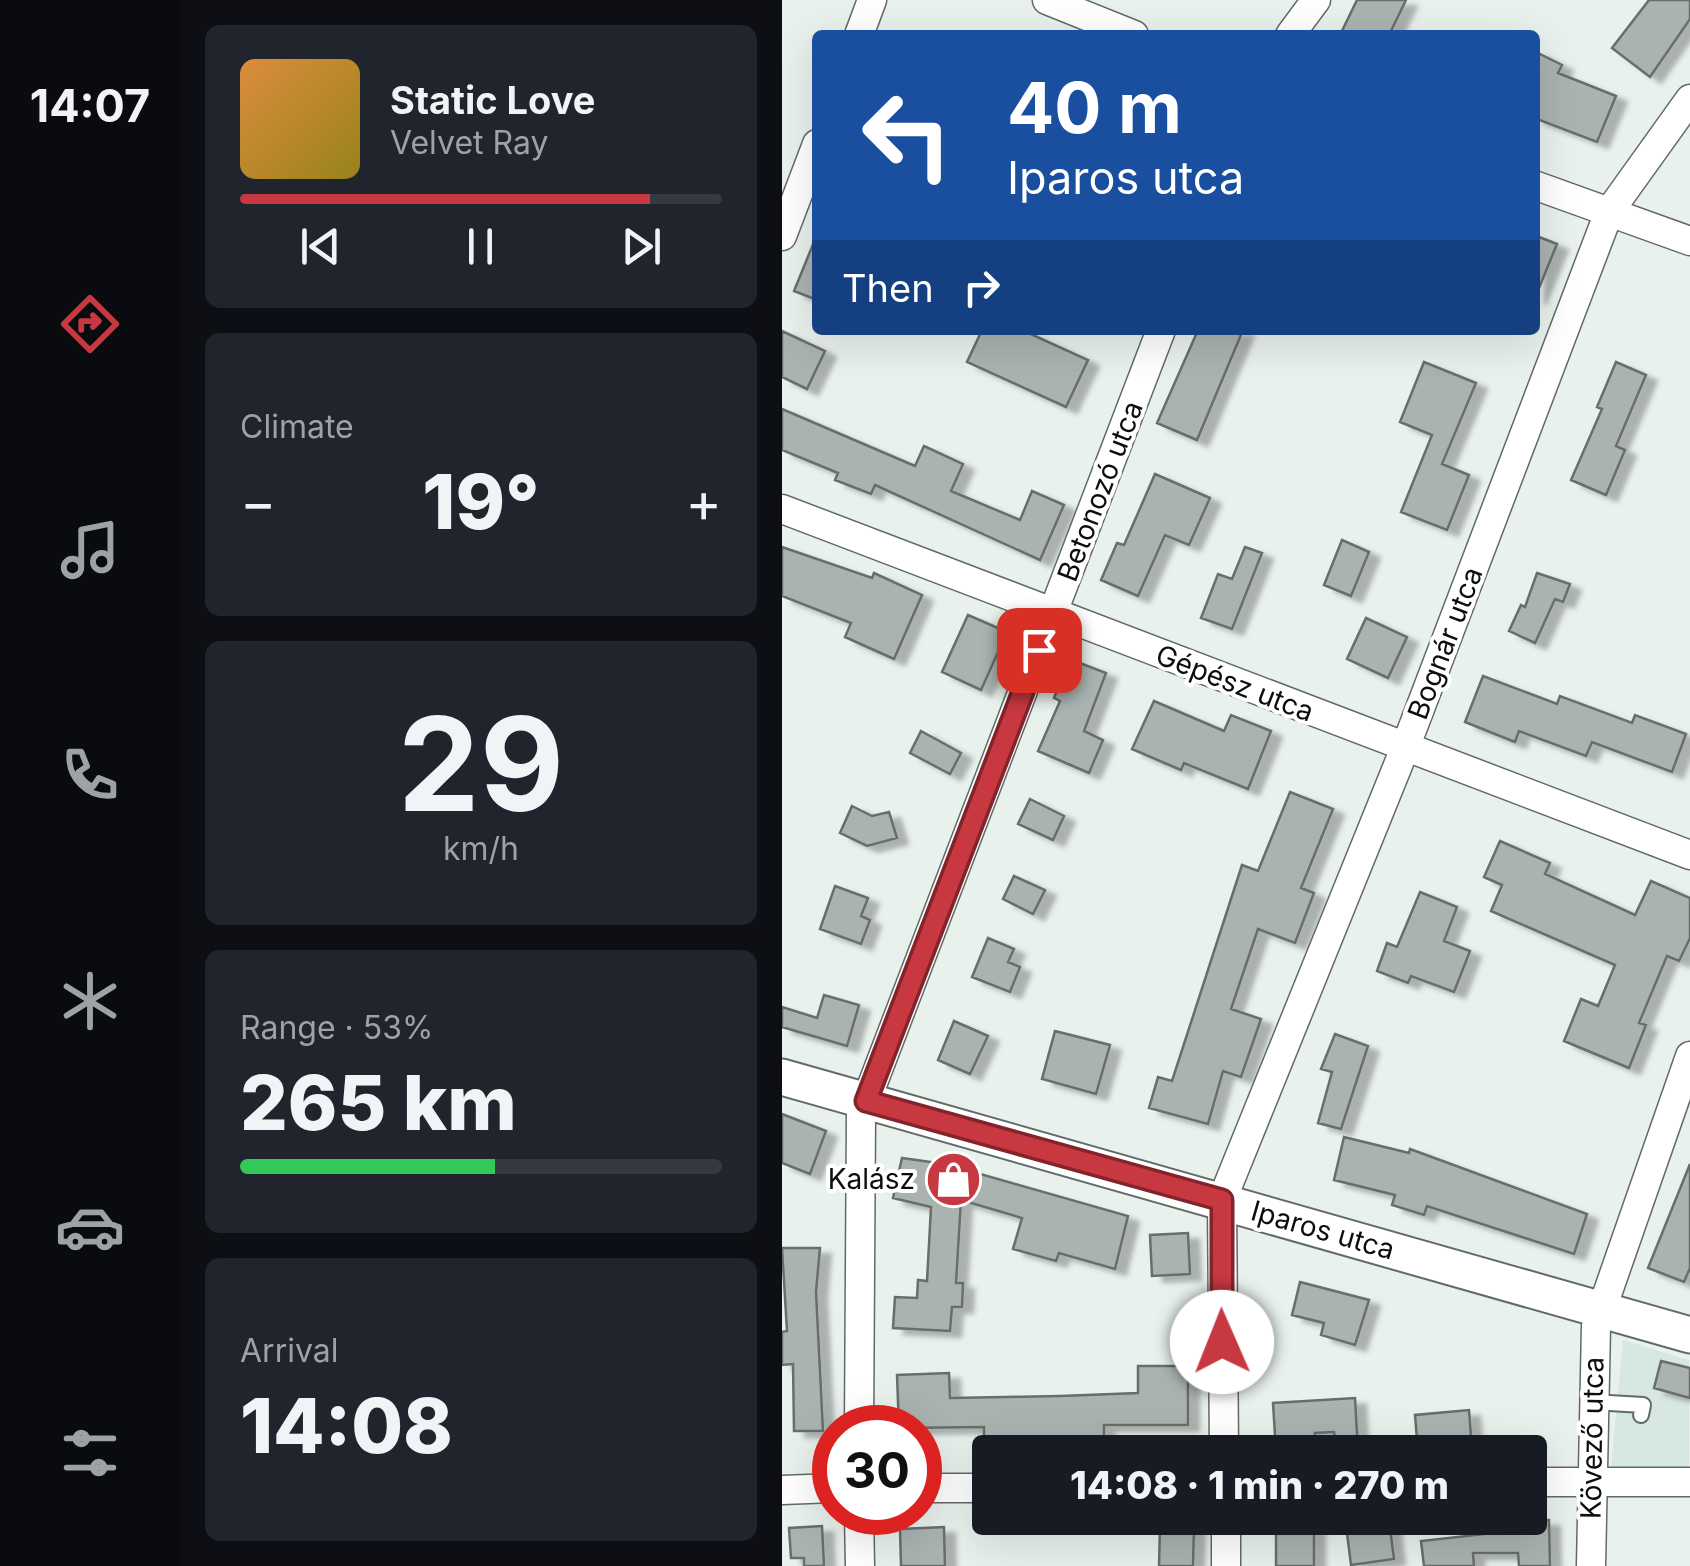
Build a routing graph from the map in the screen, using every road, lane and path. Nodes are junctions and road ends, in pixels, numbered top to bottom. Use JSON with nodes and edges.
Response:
{"nodes":[{"id":1,"x":872,"y":0,"type":"edge"},
{"id":2,"x":1047,"y":0,"type":"edge"},
{"id":3,"x":1316,"y":0,"type":"edge"},
{"id":4,"x":861,"y":30,"type":"edge"},
{"id":5,"x":1122,"y":30,"type":"edge"},
{"id":6,"x":1294,"y":30,"type":"edge"},
{"id":7,"x":1690,"y":99,"type":"edge"},
{"id":8,"x":812,"y":157,"type":"edge"},
{"id":9,"x":1540,"y":187,"type":"edge"},
{"id":10,"x":1609,"y":212,"type":"junction"},
{"id":11,"x":782,"y":236,"type":"edge"},
{"id":12,"x":1690,"y":240,"type":"edge"},
{"id":13,"x":1160,"y":335,"type":"edge"},
{"id":14,"x":782,"y":509,"type":"edge"},
{"id":15,"x":1053,"y":614,"type":"junction"},
{"id":16,"x":1405,"y":748,"type":"junction"},
{"id":17,"x":1690,"y":855,"type":"edge"},
{"id":18,"x":1690,"y":1056,"type":"edge"},
{"id":19,"x":782,"y":1077,"type":"edge"},
{"id":20,"x":866,"y":1101,"type":"junction"},
{"id":21,"x":1222,"y":1200,"type":"junction"},
{"id":22,"x":1600,"y":1310,"type":"junction"},
{"id":23,"x":1690,"y":1335,"type":"edge"},
{"id":24,"x":1592,"y":1402,"type":"junction"},
{"id":25,"x":859,"y":1405,"type":"edge"},
{"id":26,"x":1641,"y":1415,"type":"dead end"},
{"id":27,"x":1224,"y":1435,"type":"edge"},
{"id":28,"x":1590,"y":1481,"type":"junction"},
{"id":29,"x":1547,"y":1482,"type":"edge"},
{"id":30,"x":1690,"y":1482,"type":"edge"},
{"id":31,"x":942,"y":1488,"type":"edge"},
{"id":32,"x":972,"y":1488,"type":"edge"},
{"id":33,"x":812,"y":1489,"type":"edge"},
{"id":34,"x":782,"y":1490,"type":"edge"},
{"id":35,"x":859,"y":1535,"type":"edge"},
{"id":36,"x":1226,"y":1535,"type":"edge"},
{"id":37,"x":860,"y":1566,"type":"edge"},
{"id":38,"x":1226,"y":1566,"type":"edge"},
{"id":39,"x":1591,"y":1566,"type":"edge"}],
"edges":[{"from":1,"to":4,"type":"street"},
{"from":2,"to":5,"type":"street"},
{"from":3,"to":6,"type":"street"},
{"from":7,"to":10,"type":"street","name":"Bognár utca"},
{"from":8,"to":11,"type":"street"},
{"from":9,"to":10,"type":"street"},
{"from":10,"to":12,"type":"street"},
{"from":10,"to":16,"type":"street","name":"Bognár utca"},
{"from":13,"to":15,"type":"street","name":"Betonozó utca"},
{"from":14,"to":15,"type":"street","name":"Gépész utca"},
{"from":15,"to":16,"type":"street","name":"Gépész utca"},
{"from":15,"to":20,"type":"street","name":"Betonozó utca"},
{"from":16,"to":17,"type":"street","name":"Gépész utca"},
{"from":16,"to":21,"type":"street","name":"Bognár utca"},
{"from":18,"to":22,"type":"street","name":"Kövező utca"},
{"from":19,"to":20,"type":"street","name":"Iparos utca"},
{"from":20,"to":21,"type":"street","name":"Iparos utca"},
{"from":20,"to":25,"type":"street","name":"Betonozó utca"},
{"from":21,"to":22,"type":"street","name":"Iparos utca"},
{"from":21,"to":27,"type":"street"},
{"from":22,"to":23,"type":"street","name":"Iparos utca"},
{"from":22,"to":24,"type":"street","name":"Kövező utca"},
{"from":24,"to":26,"type":"lane"},
{"from":24,"to":28,"type":"street","name":"Kövező utca"},
{"from":28,"to":29,"type":"street"},
{"from":28,"to":30,"type":"street"},
{"from":28,"to":39,"type":"street","name":"Kövező utca"},
{"from":31,"to":32,"type":"street"},
{"from":33,"to":34,"type":"street"},
{"from":35,"to":37,"type":"street"},
{"from":36,"to":38,"type":"street"}]}
